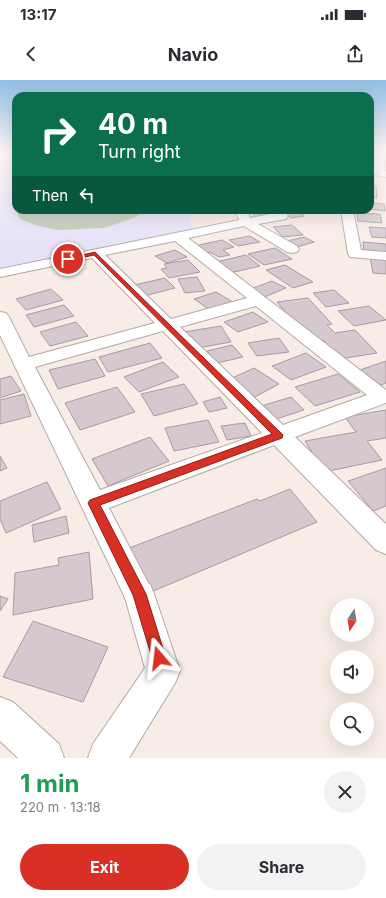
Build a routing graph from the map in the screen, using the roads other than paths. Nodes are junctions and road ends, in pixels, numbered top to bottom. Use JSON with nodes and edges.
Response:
{"nodes":[{"id":1,"x":348,"y":214,"type":"edge"},
{"id":2,"x":243,"y":216,"type":"edge"},
{"id":3,"x":282,"y":216,"type":"dead end"},
{"id":4,"x":179,"y":237,"type":"junction"},
{"id":5,"x":292,"y":250,"type":"dead end"},
{"id":6,"x":95,"y":253,"type":"junction"},
{"id":7,"x":386,"y":256,"type":"edge"},
{"id":8,"x":0,"y":273,"type":"edge"},
{"id":9,"x":259,"y":300,"type":"junction"},
{"id":10,"x":1,"y":322,"type":"edge"},
{"id":11,"x":167,"y":325,"type":"junction"},
{"id":12,"x":24,"y":364,"type":"junction"},
{"id":13,"x":278,"y":435,"type":"junction"},
{"id":14,"x":94,"y":503,"type":"junction"},
{"id":15,"x":386,"y":542,"type":"edge"},
{"id":16,"x":0,"y":715,"type":"edge"},
{"id":17,"x":45,"y":758,"type":"edge"},
{"id":18,"x":107,"y":758,"type":"edge"}],
"edges":[{"from":1,"to":7,"type":"street"},
{"from":2,"to":3,"type":"street"},
{"from":2,"to":4,"type":"street"},
{"from":2,"to":5,"type":"street"},
{"from":4,"to":6,"type":"street"},
{"from":4,"to":9,"type":"street"},
{"from":6,"to":8,"type":"street"},
{"from":6,"to":11,"type":"street"},
{"from":9,"to":11,"type":"street"},
{"from":9,"to":13,"type":"street"},
{"from":10,"to":12,"type":"street"},
{"from":11,"to":12,"type":"street"},
{"from":11,"to":13,"type":"street"},
{"from":12,"to":14,"type":"street"},
{"from":13,"to":14,"type":"street"},
{"from":13,"to":15,"type":"street"},
{"from":14,"to":18,"type":"street"},
{"from":16,"to":17,"type":"street"}]}
